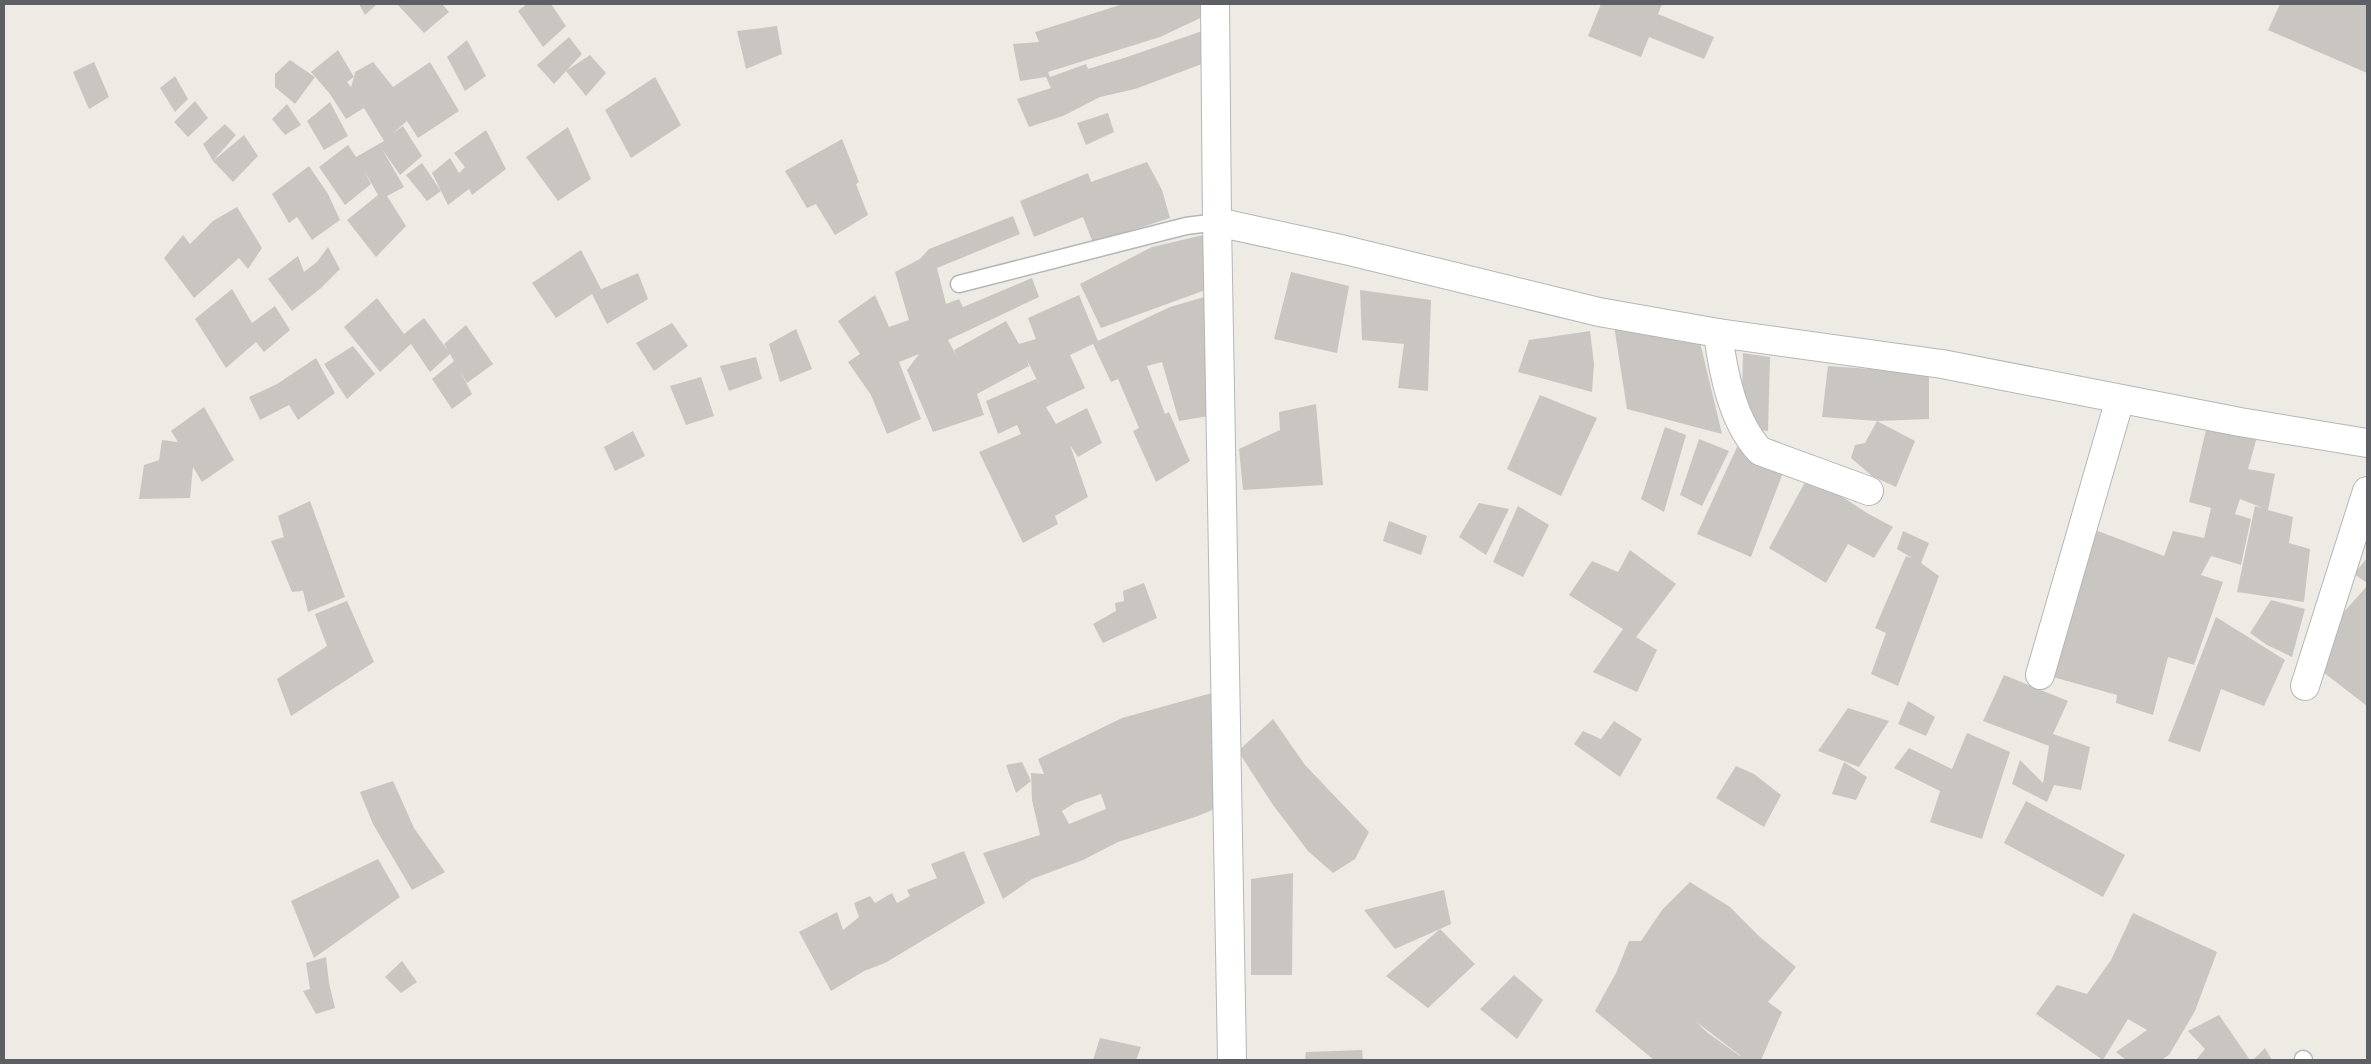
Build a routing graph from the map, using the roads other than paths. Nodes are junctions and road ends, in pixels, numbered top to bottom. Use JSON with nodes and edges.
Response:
{"nodes":[{"id":1,"x":1216,"y":4,"type":"edge"},
{"id":2,"x":1217,"y":222,"type":"junction"},
{"id":3,"x":959,"y":284,"type":"dead end"},
{"id":4,"x":1718,"y":332,"type":"junction"},
{"id":5,"x":2120,"y":399,"type":"junction"},
{"id":6,"x":2367,"y":444,"type":"edge"},
{"id":7,"x":1869,"y":491,"type":"dead end"},
{"id":8,"x":2367,"y":491,"type":"edge"},
{"id":9,"x":2040,"y":675,"type":"dead end"},
{"id":10,"x":2305,"y":686,"type":"dead end"},
{"id":11,"x":1232,"y":1060,"type":"edge"}],
"edges":[{"from":1,"to":2,"type":"street"},
{"from":2,"to":3,"type":"lane"},
{"from":2,"to":4,"type":"street"},
{"from":2,"to":11,"type":"street"},
{"from":4,"to":5,"type":"street"},
{"from":4,"to":7,"type":"street"},
{"from":5,"to":6,"type":"street"},
{"from":5,"to":9,"type":"street"},
{"from":8,"to":10,"type":"street"}]}
